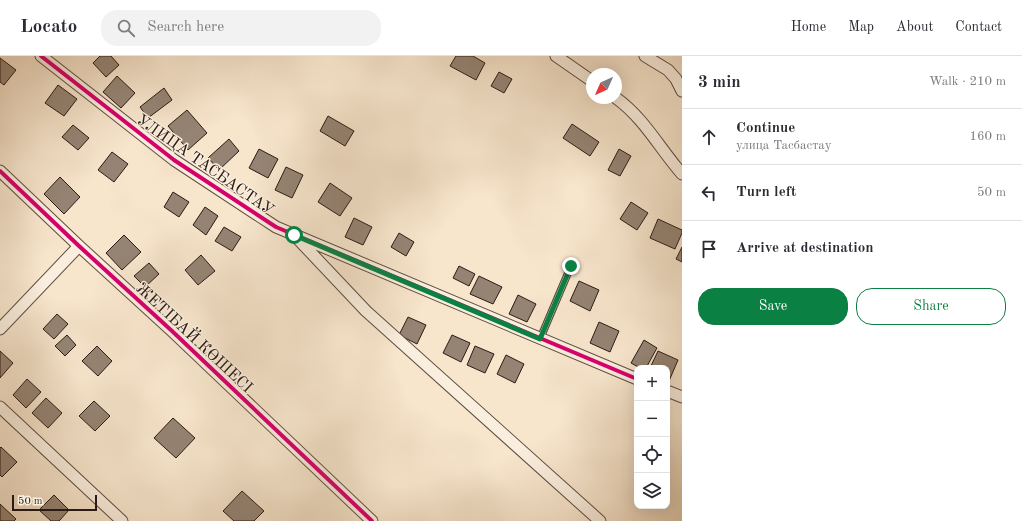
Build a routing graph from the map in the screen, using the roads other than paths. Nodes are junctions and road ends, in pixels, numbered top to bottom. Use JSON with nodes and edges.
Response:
{"nodes":[{"id":1,"x":41,"y":56,"type":"edge"},
{"id":2,"x":556,"y":56,"type":"edge"},
{"id":3,"x":645,"y":56,"type":"edge"},
{"id":4,"x":586,"y":77,"type":"edge"},
{"id":5,"x":682,"y":91,"type":"edge"},
{"id":6,"x":622,"y":102,"type":"edge"},
{"id":7,"x":0,"y":171,"type":"edge"},
{"id":8,"x":682,"y":174,"type":"edge"},
{"id":9,"x":294,"y":235,"type":"junction"},
{"id":10,"x":79,"y":246,"type":"junction"},
{"id":11,"x":571,"y":266,"type":"dead end"},
{"id":12,"x":0,"y":329,"type":"edge"},
{"id":13,"x":540,"y":339,"type":"junction"},
{"id":14,"x":634,"y":378,"type":"edge"},
{"id":15,"x":670,"y":392,"type":"edge"},
{"id":16,"x":682,"y":397,"type":"edge"},
{"id":17,"x":0,"y":407,"type":"edge"},
{"id":18,"x":122,"y":521,"type":"edge"},
{"id":19,"x":372,"y":521,"type":"edge"},
{"id":20,"x":600,"y":521,"type":"edge"}],
"edges":[{"from":1,"to":9,"type":"street","name":"УЛИЦА ТАСБАСТАУ"},
{"from":2,"to":4,"type":"street"},
{"from":3,"to":5,"type":"street"},
{"from":6,"to":8,"type":"street"},
{"from":7,"to":10,"type":"street","name":"ЖЕТІБАЙ КӨШЕСІ"},
{"from":9,"to":13,"type":"street","name":"УЛИЦА ТАСБАСТАУ"},
{"from":9,"to":20,"type":"street"},
{"from":10,"to":12,"type":"street"},
{"from":10,"to":19,"type":"street","name":"ЖЕТІБАЙ КӨШЕСІ"},
{"from":11,"to":13,"type":"lane"},
{"from":13,"to":14,"type":"street","name":"УЛИЦА ТАСБАСТАУ"},
{"from":15,"to":16,"type":"street"},
{"from":17,"to":18,"type":"street"}]}
